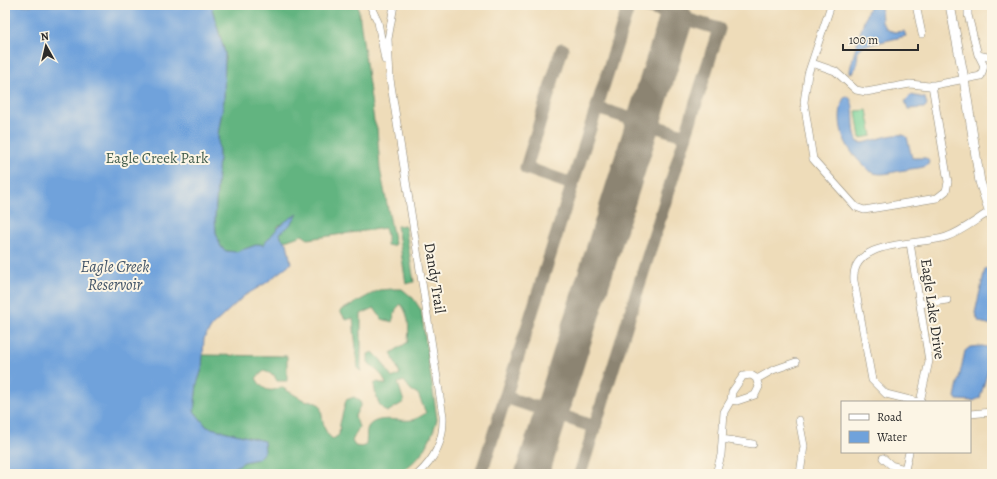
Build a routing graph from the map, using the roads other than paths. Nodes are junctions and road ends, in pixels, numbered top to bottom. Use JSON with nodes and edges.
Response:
{"nodes":[{"id":1,"x":370,"y":5,"type":"edge"},
{"id":2,"x":394,"y":5,"type":"edge"},
{"id":3,"x":831,"y":5,"type":"edge"},
{"id":4,"x":916,"y":5,"type":"edge"},
{"id":5,"x":950,"y":5,"type":"edge"},
{"id":6,"x":968,"y":5,"type":"edge"},
{"id":7,"x":922,"y":34,"type":"dead end"},
{"id":8,"x":979,"y":56,"type":"junction"},
{"id":9,"x":992,"y":58,"type":"edge"},
{"id":10,"x":812,"y":63,"type":"junction"},
{"id":11,"x":390,"y":79,"type":"junction"},
{"id":12,"x":964,"y":79,"type":"junction"},
{"id":13,"x":932,"y":86,"type":"junction"},
{"id":14,"x":990,"y":216,"type":"edge"},
{"id":15,"x":910,"y":243,"type":"junction"},
{"id":16,"x":947,"y":300,"type":"dead end"},
{"id":17,"x":920,"y":304,"type":"junction"},
{"id":18,"x":796,"y":362,"type":"dead end"},
{"id":19,"x":757,"y":379,"type":"junction"},
{"id":20,"x":731,"y":400,"type":"junction"},
{"id":21,"x":915,"y":401,"type":"edge"},
{"id":22,"x":919,"y":401,"type":"edge"},
{"id":23,"x":992,"y":412,"type":"edge"},
{"id":24,"x":971,"y":414,"type":"edge"},
{"id":25,"x":799,"y":420,"type":"dead end"},
{"id":26,"x":722,"y":440,"type":"junction"},
{"id":27,"x":753,"y":444,"type":"dead end"},
{"id":28,"x":909,"y":453,"type":"edge"},
{"id":29,"x":883,"y":458,"type":"dead end"},
{"id":30,"x":904,"y":471,"type":"edge"},
{"id":31,"x":418,"y":474,"type":"edge"},
{"id":32,"x":716,"y":474,"type":"edge"},
{"id":33,"x":800,"y":474,"type":"edge"}],
"edges":[{"from":1,"to":11,"type":"street"},
{"from":2,"to":11,"type":"street"},
{"from":3,"to":10,"type":"street"},
{"from":4,"to":7,"type":"street"},
{"from":5,"to":12,"type":"main road"},
{"from":6,"to":8,"type":"street"},
{"from":8,"to":9,"type":"street"},
{"from":8,"to":12,"type":"street"},
{"from":10,"to":13,"type":"street"},
{"from":10,"to":13,"type":"street"},
{"from":11,"to":31,"type":"street","name":"Dandy Trail"},
{"from":12,"to":13,"type":"street"},
{"from":12,"to":14,"type":"main road"},
{"from":14,"to":15,"type":"street"},
{"from":15,"to":17,"type":"street","name":"Eagle Lake Drive"},
{"from":15,"to":21,"type":"street"},
{"from":16,"to":17,"type":"street"},
{"from":17,"to":22,"type":"street","name":"Eagle Lake Drive"},
{"from":18,"to":19,"type":"street"},
{"from":19,"to":20,"type":"street"},
{"from":19,"to":20,"type":"street"},
{"from":20,"to":26,"type":"street"},
{"from":23,"to":24,"type":"street"},
{"from":25,"to":33,"type":"street"},
{"from":26,"to":27,"type":"street"},
{"from":26,"to":32,"type":"street"},
{"from":28,"to":30,"type":"street"},
{"from":29,"to":30,"type":"street"}]}
